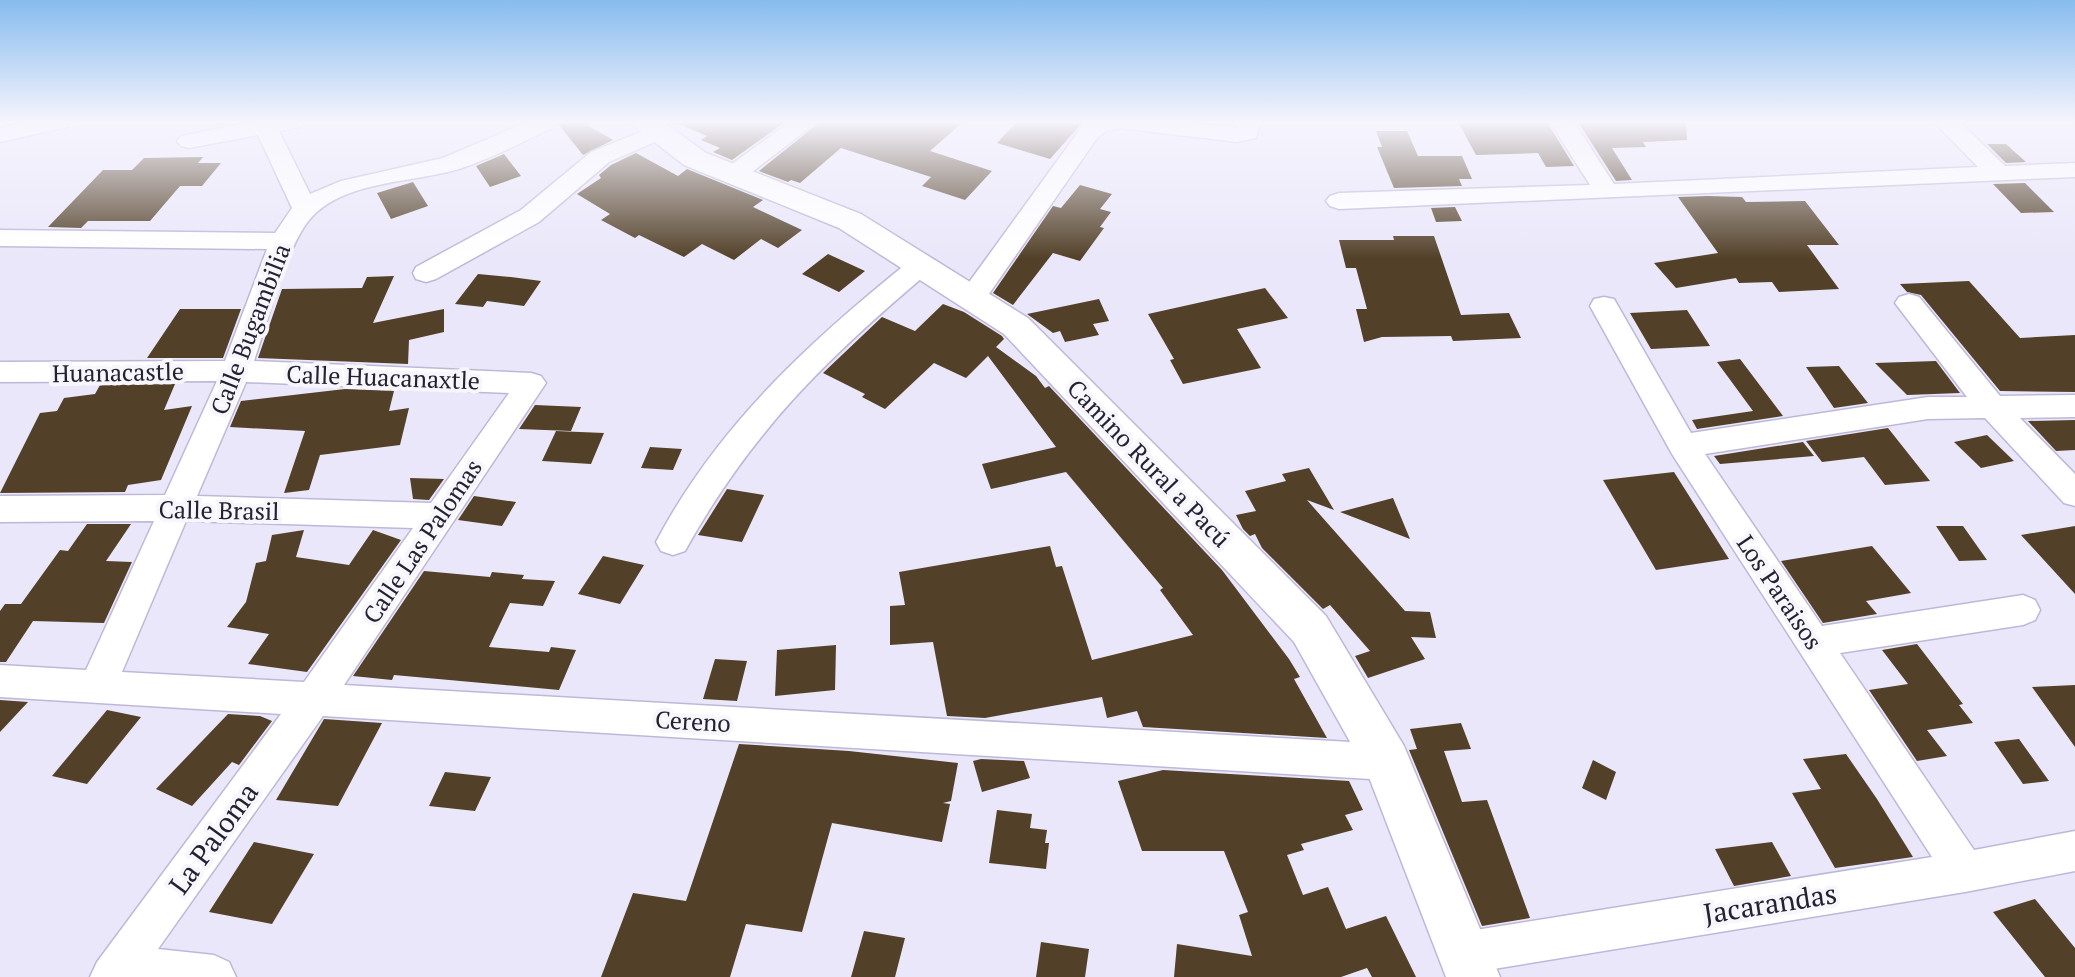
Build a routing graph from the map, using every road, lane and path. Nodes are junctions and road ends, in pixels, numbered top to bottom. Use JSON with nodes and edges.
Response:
{"nodes":[{"id":1,"x":285,"y":168,"type":"edge"},
{"id":2,"x":435,"y":168,"type":"edge"},
{"id":3,"x":587,"y":168,"type":"edge"},
{"id":4,"x":717,"y":168,"type":"edge"},
{"id":5,"x":743,"y":168,"type":"edge"},
{"id":6,"x":1064,"y":168,"type":"edge"},
{"id":7,"x":1591,"y":168,"type":"edge"},
{"id":8,"x":1993,"y":168,"type":"edge"},
{"id":9,"x":2075,"y":170,"type":"edge"},
{"id":10,"x":1997,"y":172,"type":"junction"},
{"id":11,"x":734,"y":174,"type":"junction"},
{"id":12,"x":1607,"y":192,"type":"junction"},
{"id":13,"x":1339,"y":201,"type":"dead end"},
{"id":14,"x":305,"y":209,"type":"junction"},
{"id":15,"x":0,"y":238,"type":"edge"},
{"id":16,"x":283,"y":241,"type":"junction"},
{"id":17,"x":920,"y":266,"type":"junction"},
{"id":18,"x":426,"y":273,"type":"dead end"},
{"id":19,"x":972,"y":298,"type":"junction"},
{"id":20,"x":1909,"y":303,"type":"dead end"},
{"id":21,"x":1604,"y":306,"type":"dead end"},
{"id":22,"x":236,"y":371,"type":"junction"},
{"id":23,"x":8,"y":373,"type":"edge"},
{"id":24,"x":531,"y":383,"type":"joint"},
{"id":25,"x":0,"y":401,"type":"edge"},
{"id":26,"x":2075,"y":406,"type":"edge"},
{"id":27,"x":1992,"y":407,"type":"junction"},
{"id":28,"x":1683,"y":446,"type":"junction"},
{"id":29,"x":2075,"y":494,"type":"edge"},
{"id":30,"x":175,"y":508,"type":"junction"},
{"id":31,"x":0,"y":509,"type":"edge"},
{"id":32,"x":438,"y":516,"type":"junction"},
{"id":33,"x":673,"y":542,"type":"dead end"},
{"id":34,"x":2023,"y":610,"type":"dead end"},
{"id":35,"x":1813,"y":642,"type":"junction"},
{"id":36,"x":0,"y":681,"type":"edge"},
{"id":37,"x":97,"y":687,"type":"junction"},
{"id":38,"x":314,"y":699,"type":"junction"},
{"id":39,"x":1387,"y":762,"type":"junction"},
{"id":40,"x":2075,"y":851,"type":"edge"},
{"id":41,"x":1965,"y":872,"type":"junction"},
{"id":42,"x":1468,"y":965,"type":"edge"},
{"id":43,"x":116,"y":971,"type":"edge"},
{"id":44,"x":214,"y":977,"type":"edge"}],
"edges":[{"from":1,"to":14,"type":"street"},
{"from":2,"to":14,"type":"street"},
{"from":3,"to":18,"type":"street"},
{"from":4,"to":11,"type":"street","name":"Camino Rural a Pacú"},
{"from":5,"to":11,"type":"street"},
{"from":6,"to":19,"type":"street"},
{"from":7,"to":12,"type":"street"},
{"from":8,"to":10,"type":"street"},
{"from":9,"to":10,"type":"street"},
{"from":10,"to":12,"type":"street"},
{"from":11,"to":17,"type":"street","name":"Camino Rural a Pacú"},
{"from":12,"to":13,"type":"street"},
{"from":14,"to":16,"type":"street","name":"Calle Bugambilia"},
{"from":15,"to":16,"type":"street"},
{"from":16,"to":22,"type":"street","name":"Calle Bugambilia"},
{"from":17,"to":19,"type":"street","name":"Camino Rural a Pacú"},
{"from":17,"to":33,"type":"street"},
{"from":19,"to":39,"type":"street","name":"Camino Rural a Pacú"},
{"from":20,"to":27,"type":"street"},
{"from":21,"to":28,"type":"street","name":"Los Paraisos"},
{"from":22,"to":23,"type":"street","name":"Huanacastle"},
{"from":22,"to":24,"type":"street","name":"Calle Huacanaxtle"},
{"from":22,"to":30,"type":"street","name":"Calle Bugambilia"},
{"from":23,"to":25,"type":"street"},
{"from":24,"to":32,"type":"street","name":"Calle Las Palomas"},
{"from":26,"to":27,"type":"street"},
{"from":27,"to":28,"type":"street"},
{"from":27,"to":29,"type":"street"},
{"from":28,"to":35,"type":"street","name":"Los Paraisos"},
{"from":30,"to":31,"type":"street","name":"Calle Brasil"},
{"from":30,"to":32,"type":"street","name":"Calle Brasil"},
{"from":30,"to":37,"type":"street","name":"Calle Bugambilia"},
{"from":32,"to":38,"type":"street","name":"Calle Las Palomas"},
{"from":34,"to":35,"type":"street"},
{"from":35,"to":41,"type":"street","name":"Los Paraisos"},
{"from":36,"to":37,"type":"street","name":"Cereno"},
{"from":37,"to":38,"type":"street","name":"Cereno"},
{"from":38,"to":39,"type":"street","name":"Cereno"},
{"from":38,"to":43,"type":"street","name":"La Paloma"},
{"from":39,"to":42,"type":"street","name":"Camino Rural a Pacú"},
{"from":40,"to":41,"type":"street","name":"Jacarandas"},
{"from":41,"to":42,"type":"street","name":"Jacarandas"},
{"from":43,"to":44,"type":"street"}]}
